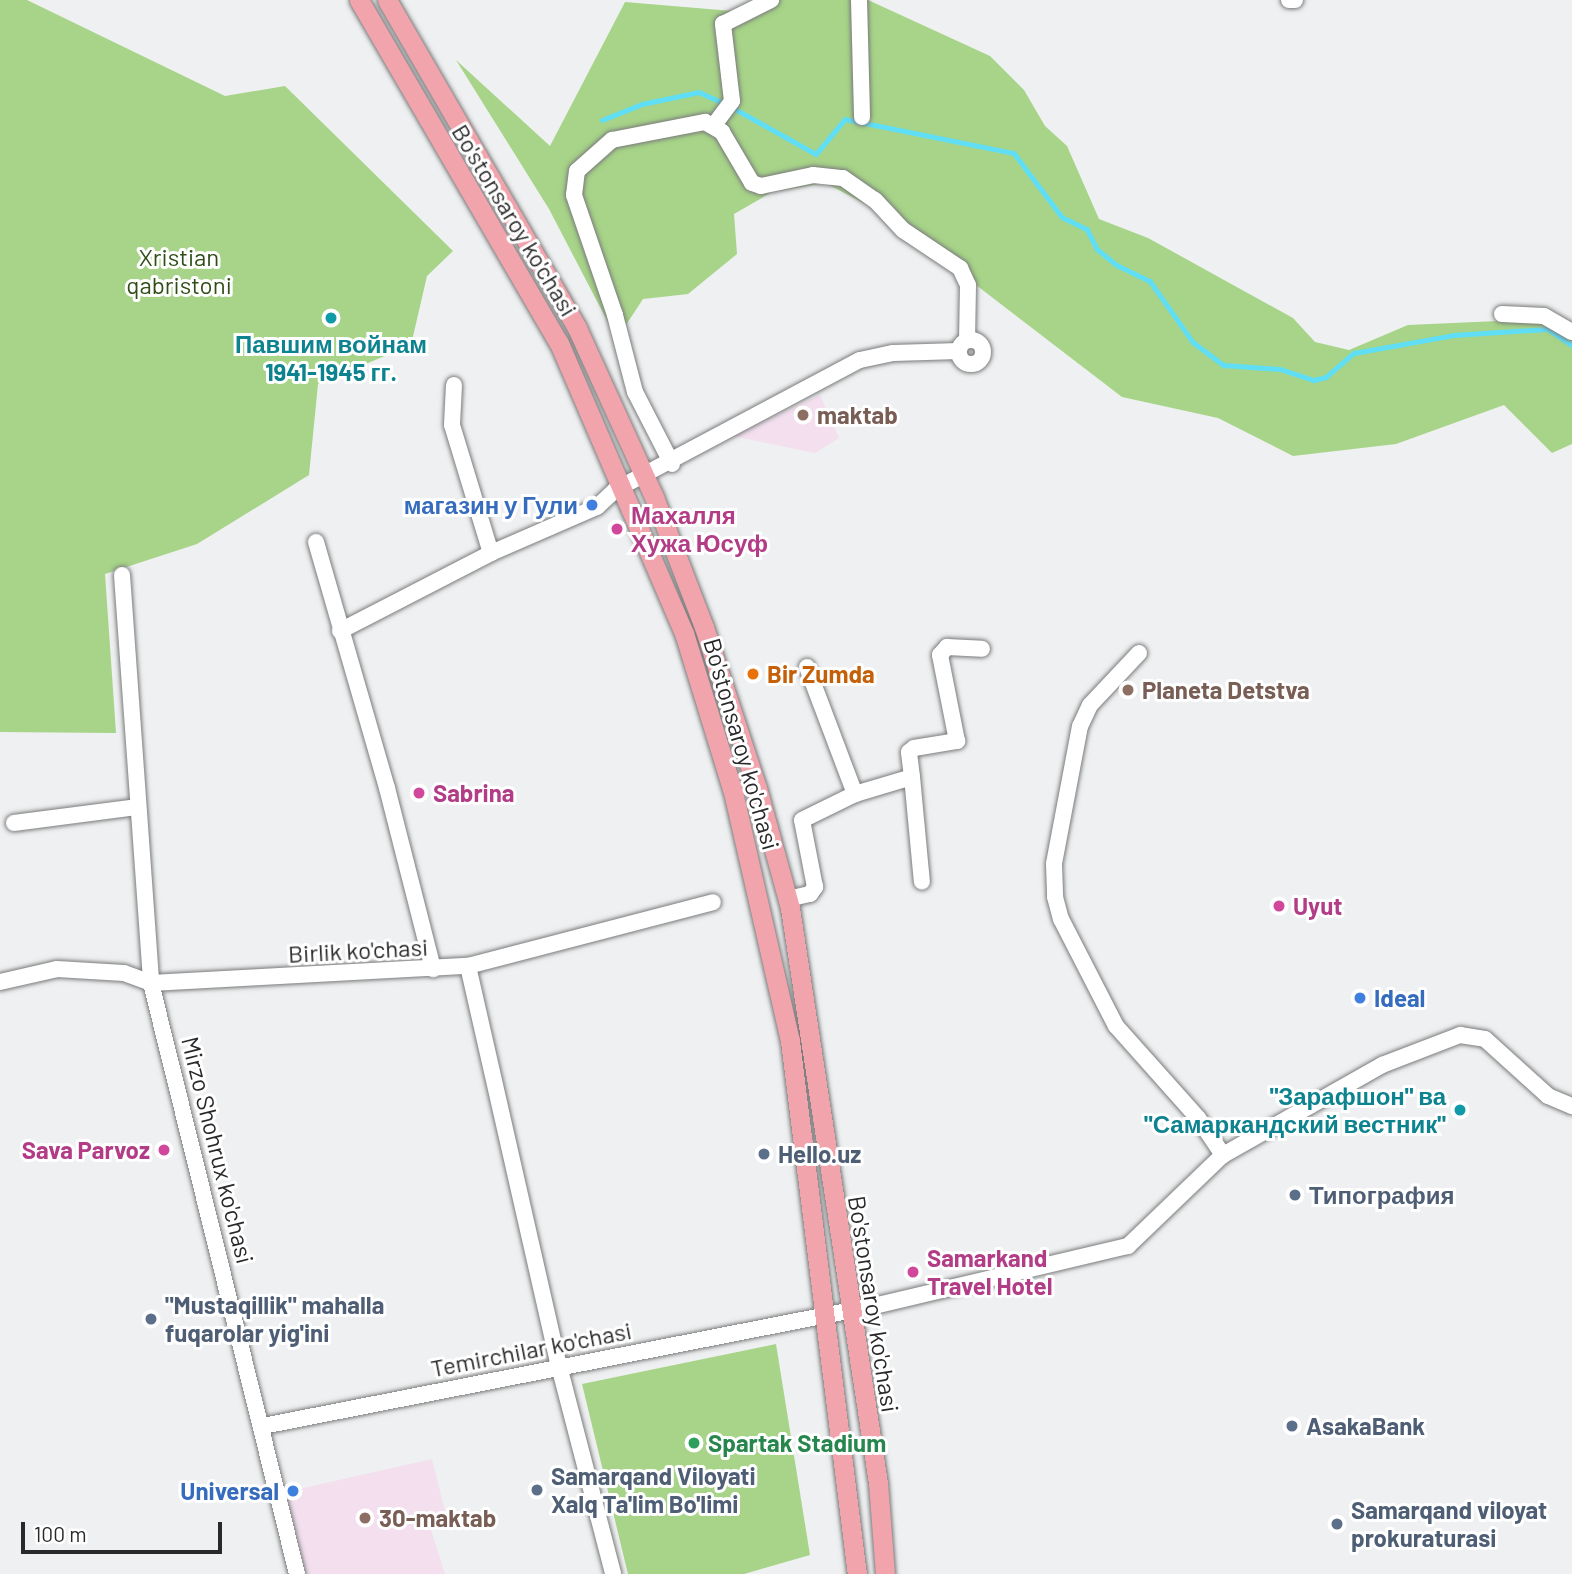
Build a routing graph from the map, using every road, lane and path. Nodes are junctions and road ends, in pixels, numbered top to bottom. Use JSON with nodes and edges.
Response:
{"nodes":[{"id":1,"x":359,"y":0,"type":"edge"},
{"id":2,"x":387,"y":0,"type":"edge"},
{"id":3,"x":771,"y":0,"type":"edge"},
{"id":4,"x":859,"y":0,"type":"edge"},
{"id":5,"x":1289,"y":0,"type":"edge"},
{"id":6,"x":1295,"y":0,"type":"edge"},
{"id":7,"x":862,"y":117,"type":"dead end"},
{"id":8,"x":714,"y":125,"type":"junction"},
{"id":9,"x":1502,"y":314,"type":"dead end"},
{"id":10,"x":1572,"y":331,"type":"edge"},
{"id":11,"x":454,"y":385,"type":"dead end"},
{"id":12,"x":672,"y":464,"type":"junction"},
{"id":13,"x":646,"y":476,"type":"junction"},
{"id":14,"x":624,"y":486,"type":"junction"},
{"id":15,"x":316,"y":542,"type":"dead end"},
{"id":16,"x":491,"y":553,"type":"junction"},
{"id":17,"x":122,"y":575,"type":"dead end"},
{"id":18,"x":340,"y":631,"type":"junction"},
{"id":19,"x":982,"y":649,"type":"dead end"},
{"id":20,"x":1139,"y":653,"type":"dead end"},
{"id":21,"x":807,"y":667,"type":"dead end"},
{"id":22,"x":912,"y":777,"type":"junction"},
{"id":23,"x":855,"y":794,"type":"junction"},
{"id":24,"x":138,"y":807,"type":"junction"},
{"id":25,"x":14,"y":823,"type":"dead end"},
{"id":26,"x":922,"y":882,"type":"dead end"},
{"id":27,"x":788,"y":899,"type":"junction"},
{"id":28,"x":713,"y":902,"type":"dead end"},
{"id":29,"x":468,"y":966,"type":"junction"},
{"id":30,"x":433,"y":969,"type":"junction"},
{"id":31,"x":0,"y":982,"type":"edge"},
{"id":32,"x":151,"y":983,"type":"junction"},
{"id":33,"x":1572,"y":1105,"type":"edge"},
{"id":34,"x":1223,"y":1155,"type":"junction"},
{"id":35,"x":849,"y":1311,"type":"junction"},
{"id":36,"x":817,"y":1315,"type":"junction"},
{"id":37,"x":559,"y":1366,"type":"junction"},
{"id":38,"x":263,"y":1426,"type":"junction"},
{"id":39,"x":297,"y":1574,"type":"edge"},
{"id":40,"x":613,"y":1574,"type":"edge"},
{"id":41,"x":858,"y":1574,"type":"edge"},
{"id":42,"x":885,"y":1574,"type":"edge"}],
"edges":[{"from":1,"to":14,"type":"main road","name":"Bo'stonsaroy ko'chasi"},
{"from":2,"to":13,"type":"main road","name":"Bo'stonsaroy ko'chasi"},
{"from":3,"to":8,"type":"street"},
{"from":4,"to":7,"type":"street"},
{"from":5,"to":6,"type":"street"},
{"from":8,"to":12,"type":"street"},
{"from":8,"to":12,"type":"street"},
{"from":9,"to":10,"type":"street"},
{"from":11,"to":16,"type":"street"},
{"from":12,"to":13,"type":"street"},
{"from":13,"to":14,"type":"street"},
{"from":13,"to":27,"type":"main road","name":"Bo'stonsaroy ko'chasi"},
{"from":14,"to":16,"type":"street"},
{"from":14,"to":36,"type":"main road","name":"Bo'stonsaroy ko'chasi"},
{"from":15,"to":18,"type":"street"},
{"from":16,"to":18,"type":"street"},
{"from":17,"to":24,"type":"street","name":"Mirzo Shohrux ko'chasi"},
{"from":18,"to":30,"type":"street"},
{"from":19,"to":22,"type":"street"},
{"from":20,"to":34,"type":"street"},
{"from":21,"to":23,"type":"street"},
{"from":22,"to":23,"type":"street"},
{"from":22,"to":26,"type":"street"},
{"from":23,"to":27,"type":"street"},
{"from":24,"to":25,"type":"street"},
{"from":24,"to":32,"type":"street","name":"Mirzo Shohrux ko'chasi"},
{"from":27,"to":35,"type":"main road","name":"Bo'stonsaroy ko'chasi"},
{"from":28,"to":29,"type":"street","name":"Birlik ko'chasi"},
{"from":29,"to":30,"type":"street","name":"Birlik ko'chasi"},
{"from":29,"to":37,"type":"street"},
{"from":30,"to":32,"type":"street","name":"Birlik ko'chasi"},
{"from":31,"to":32,"type":"street","name":"Birlik ko'chasi"},
{"from":32,"to":38,"type":"street","name":"Mirzo Shohrux ko'chasi"},
{"from":33,"to":34,"type":"street","name":"Temirchilar ko'chasi"},
{"from":34,"to":35,"type":"street","name":"Temirchilar ko'chasi"},
{"from":35,"to":36,"type":"street","name":"Temirchilar ko'chasi"},
{"from":35,"to":42,"type":"main road","name":"Bo'stonsaroy ko'chasi"},
{"from":36,"to":37,"type":"street","name":"Temirchilar ko'chasi"},
{"from":36,"to":41,"type":"main road","name":"Bo'stonsaroy ko'chasi"},
{"from":37,"to":38,"type":"street","name":"Temirchilar ko'chasi"},
{"from":37,"to":40,"type":"street"},
{"from":38,"to":39,"type":"street","name":"Mirzo Shohrux ko'chasi"}]}
